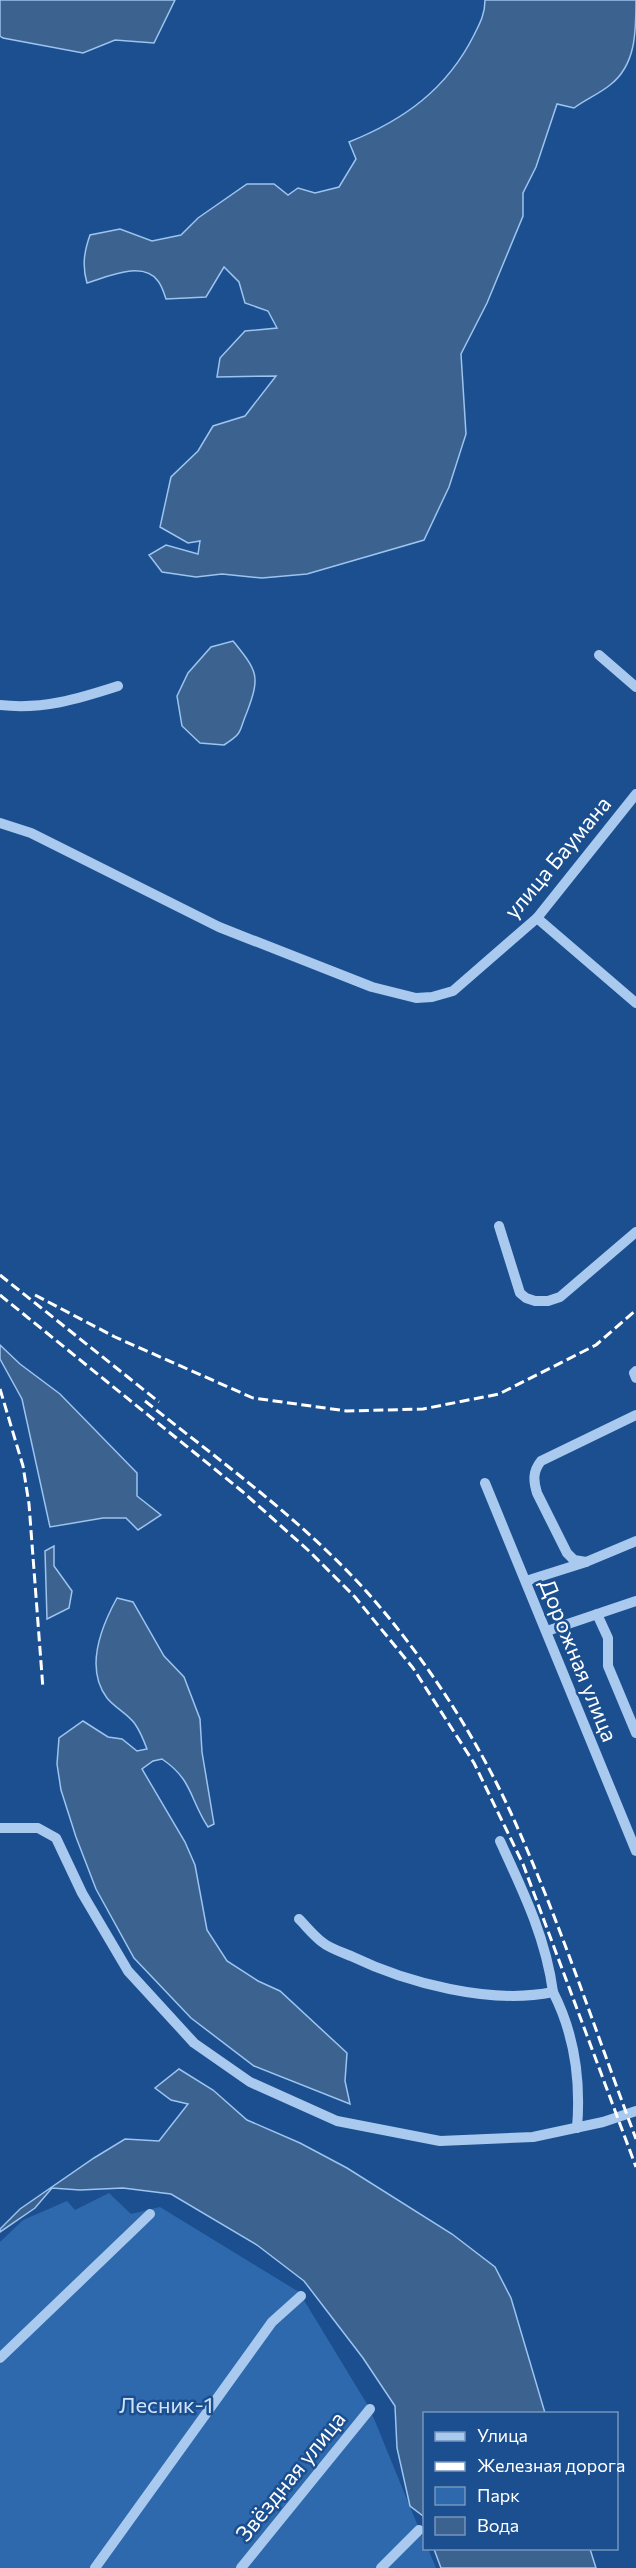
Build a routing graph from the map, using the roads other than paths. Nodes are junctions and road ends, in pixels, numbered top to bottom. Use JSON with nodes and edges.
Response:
{"nodes":[{"id":1,"x":599,"y":655,"type":"dead end"},
{"id":2,"x":118,"y":686,"type":"dead end"},
{"id":3,"x":636,"y":687,"type":"edge"},
{"id":4,"x":0,"y":705,"type":"edge"},
{"id":5,"x":636,"y":794,"type":"edge"},
{"id":6,"x":0,"y":823,"type":"edge"},
{"id":7,"x":537,"y":918,"type":"junction"},
{"id":8,"x":636,"y":1003,"type":"edge"},
{"id":9,"x":498,"y":1226,"type":"dead end"},
{"id":10,"x":636,"y":1232,"type":"edge"},
{"id":11,"x":636,"y":1415,"type":"edge"},
{"id":12,"x":485,"y":1484,"type":"dead end"},
{"id":13,"x":636,"y":1541,"type":"edge"},
{"id":14,"x":586,"y":1562,"type":"junction"},
{"id":15,"x":526,"y":1581,"type":"junction"},
{"id":16,"x":636,"y":1600,"type":"edge"},
{"id":17,"x":597,"y":1614,"type":"junction"},
{"id":18,"x":547,"y":1631,"type":"junction"},
{"id":19,"x":636,"y":1733,"type":"edge"},
{"id":20,"x":0,"y":1828,"type":"edge"},
{"id":21,"x":501,"y":1841,"type":"dead end"},
{"id":22,"x":636,"y":1851,"type":"edge"},
{"id":23,"x":299,"y":1919,"type":"dead end"},
{"id":24,"x":553,"y":1992,"type":"junction"},
{"id":25,"x":636,"y":2111,"type":"edge"},
{"id":26,"x":577,"y":2128,"type":"junction"},
{"id":27,"x":150,"y":2214,"type":"dead end"},
{"id":28,"x":301,"y":2296,"type":"dead end"},
{"id":29,"x":0,"y":2358,"type":"edge"},
{"id":30,"x":370,"y":2409,"type":"dead end"},
{"id":31,"x":418,"y":2530,"type":"dead end"},
{"id":32,"x":95,"y":2568,"type":"edge"},
{"id":33,"x":241,"y":2568,"type":"edge"},
{"id":34,"x":381,"y":2568,"type":"edge"}],
"edges":[{"from":1,"to":3,"type":"street"},
{"from":2,"to":4,"type":"street"},
{"from":5,"to":7,"type":"street","name":"улица Баумана"},
{"from":6,"to":7,"type":"street","name":"улица Баумана"},
{"from":7,"to":8,"type":"street"},
{"from":9,"to":10,"type":"street"},
{"from":11,"to":14,"type":"street"},
{"from":12,"to":15,"type":"street","name":"Дорожная улица"},
{"from":13,"to":14,"type":"street"},
{"from":14,"to":15,"type":"street"},
{"from":15,"to":18,"type":"street","name":"Дорожная улица"},
{"from":16,"to":17,"type":"street"},
{"from":17,"to":18,"type":"street"},
{"from":17,"to":19,"type":"street"},
{"from":18,"to":22,"type":"street","name":"Дорожная улица"},
{"from":20,"to":26,"type":"street"},
{"from":21,"to":24,"type":"street"},
{"from":23,"to":24,"type":"street"},
{"from":24,"to":26,"type":"street"},
{"from":25,"to":26,"type":"street"},
{"from":27,"to":29,"type":"street"},
{"from":28,"to":32,"type":"street"},
{"from":30,"to":33,"type":"street","name":"Звёздная улица"},
{"from":31,"to":34,"type":"street"}]}
